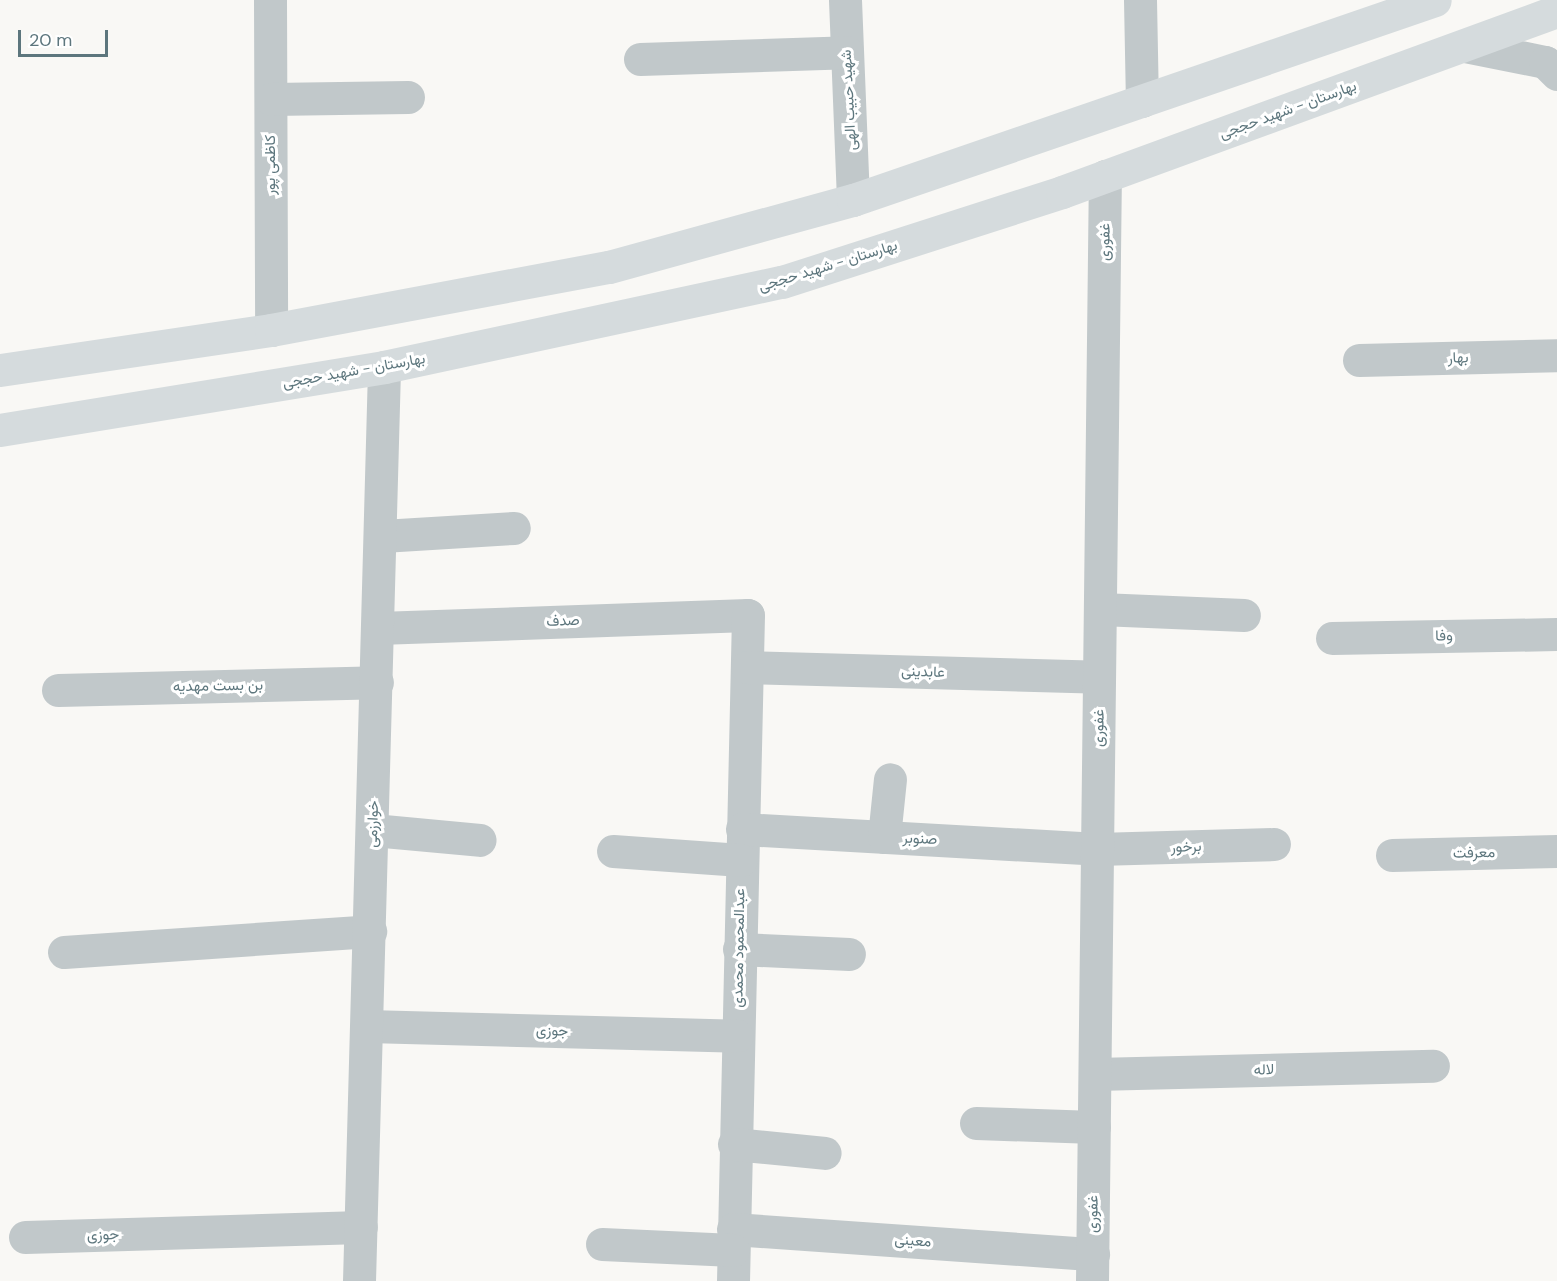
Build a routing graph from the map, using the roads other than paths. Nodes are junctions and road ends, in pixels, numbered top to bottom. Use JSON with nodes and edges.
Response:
{"nodes":[{"id":1,"x":270,"y":0,"type":"edge"},
{"id":2,"x":845,"y":0,"type":"edge"},
{"id":3,"x":1140,"y":0,"type":"edge"},
{"id":4,"x":1436,"y":0,"type":"edge"},
{"id":5,"x":1557,"y":11,"type":"edge"},
{"id":6,"x":1465,"y":46,"type":"junction"},
{"id":7,"x":847,"y":52,"type":"junction"},
{"id":8,"x":639,"y":59,"type":"dead end"},
{"id":9,"x":1557,"y":74,"type":"edge"},
{"id":10,"x":408,"y":97,"type":"dead end"},
{"id":11,"x":271,"y":99,"type":"junction"},
{"id":12,"x":1142,"y":101,"type":"junction"},
{"id":13,"x":1105,"y":176,"type":"junction"},
{"id":14,"x":853,"y":200,"type":"junction"},
{"id":15,"x":271,"y":330,"type":"junction"},
{"id":16,"x":1557,"y":355,"type":"edge"},
{"id":17,"x":1359,"y":360,"type":"dead end"},
{"id":18,"x":384,"y":367,"type":"junction"},
{"id":19,"x":0,"y":370,"type":"edge"},
{"id":20,"x":0,"y":430,"type":"edge"},
{"id":21,"x":514,"y":528,"type":"dead end"},
{"id":22,"x":382,"y":536,"type":"junction"},
{"id":23,"x":1100,"y":609,"type":"junction"},
{"id":24,"x":748,"y":615,"type":"joint"},
{"id":25,"x":1244,"y":615,"type":"dead end"},
{"id":26,"x":378,"y":628,"type":"junction"},
{"id":27,"x":1557,"y":634,"type":"edge"},
{"id":28,"x":1332,"y":638,"type":"dead end"},
{"id":29,"x":747,"y":667,"type":"junction"},
{"id":30,"x":1099,"y":677,"type":"junction"},
{"id":31,"x":377,"y":681,"type":"junction"},
{"id":32,"x":58,"y":690,"type":"dead end"},
{"id":33,"x":891,"y":779,"type":"dead end"},
{"id":34,"x":373,"y":830,"type":"junction"},
{"id":35,"x":884,"y":837,"type":"junction"},
{"id":36,"x":480,"y":840,"type":"dead end"},
{"id":37,"x":742,"y":844,"type":"junction"},
{"id":38,"x":1274,"y":844,"type":"dead end"},
{"id":39,"x":1097,"y":849,"type":"junction"},
{"id":40,"x":613,"y":851,"type":"dead end"},
{"id":41,"x":1557,"y":851,"type":"edge"},
{"id":42,"x":1392,"y":855,"type":"dead end"},
{"id":43,"x":370,"y":931,"type":"junction"},
{"id":44,"x":739,"y":949,"type":"junction"},
{"id":45,"x":64,"y":952,"type":"dead end"},
{"id":46,"x":849,"y":954,"type":"dead end"},
{"id":47,"x":367,"y":1026,"type":"junction"},
{"id":48,"x":737,"y":1036,"type":"junction"},
{"id":49,"x":1433,"y":1066,"type":"dead end"},
{"id":50,"x":1095,"y":1074,"type":"junction"},
{"id":51,"x":976,"y":1123,"type":"dead end"},
{"id":52,"x":1094,"y":1127,"type":"junction"},
{"id":53,"x":734,"y":1144,"type":"junction"},
{"id":54,"x":825,"y":1153,"type":"dead end"},
{"id":55,"x":361,"y":1227,"type":"junction"},
{"id":56,"x":25,"y":1237,"type":"dead end"},
{"id":57,"x":602,"y":1244,"type":"dead end"},
{"id":58,"x":734,"y":1253,"type":"edge"},
{"id":59,"x":1092,"y":1268,"type":"edge"},
{"id":60,"x":359,"y":1281,"type":"edge"}],
"edges":[{"from":1,"to":11,"type":"street","name":"کاظمی پور"},
{"from":2,"to":7,"type":"street","name":"شهید حبیب الهی"},
{"from":3,"to":12,"type":"street"},
{"from":4,"to":12,"type":"main road"},
{"from":5,"to":6,"type":"main road","name":"بهارستان - شهید حججی"},
{"from":6,"to":9,"type":"street"},
{"from":6,"to":13,"type":"main road","name":"بهارستان - شهید حججی"},
{"from":7,"to":8,"type":"street"},
{"from":7,"to":14,"type":"street","name":"شهید حبیب الهی"},
{"from":10,"to":11,"type":"street"},
{"from":11,"to":15,"type":"street","name":"کاظمی پور"},
{"from":12,"to":14,"type":"main road"},
{"from":13,"to":18,"type":"main road","name":"بهارستان - شهید حججی"},
{"from":13,"to":23,"type":"street","name":"غفوری"},
{"from":14,"to":15,"type":"main road"},
{"from":15,"to":19,"type":"main road"},
{"from":16,"to":17,"type":"street","name":"بهار"},
{"from":18,"to":20,"type":"main road","name":"بهارستان - شهید حججی"},
{"from":18,"to":22,"type":"street","name":"خوارزمی"},
{"from":21,"to":22,"type":"street"},
{"from":22,"to":26,"type":"street","name":"خوارزمی"},
{"from":23,"to":25,"type":"street"},
{"from":23,"to":30,"type":"street","name":"غفوری"},
{"from":24,"to":26,"type":"street","name":"صدف"},
{"from":24,"to":29,"type":"street","name":"عبدالمحمود محمدی"},
{"from":26,"to":31,"type":"street","name":"خوارزمی"},
{"from":27,"to":28,"type":"street","name":"وفا"},
{"from":29,"to":30,"type":"street","name":"عابدینی"},
{"from":29,"to":37,"type":"street","name":"عبدالمحمود محمدی"},
{"from":30,"to":39,"type":"street","name":"غفوری"},
{"from":31,"to":32,"type":"street","name":"بن بست مهدیه"},
{"from":31,"to":34,"type":"street","name":"خوارزمی"},
{"from":33,"to":35,"type":"street"},
{"from":34,"to":36,"type":"street"},
{"from":34,"to":43,"type":"street","name":"خوارزمی"},
{"from":35,"to":37,"type":"street","name":"صنوبر"},
{"from":35,"to":39,"type":"street","name":"صنوبر"},
{"from":37,"to":40,"type":"street","name":"صنوبر"},
{"from":37,"to":44,"type":"street","name":"عبدالمحمود محمدی"},
{"from":38,"to":39,"type":"street","name":"برخور"},
{"from":39,"to":50,"type":"street","name":"غفوری"},
{"from":41,"to":42,"type":"street","name":"معرفت"},
{"from":43,"to":45,"type":"street"},
{"from":43,"to":47,"type":"street","name":"خوارزمی"},
{"from":44,"to":46,"type":"street"},
{"from":44,"to":48,"type":"street","name":"عبدالمحمود محمدی"},
{"from":47,"to":48,"type":"street","name":"جوزی"},
{"from":47,"to":55,"type":"street","name":"خوارزمی"},
{"from":48,"to":53,"type":"street","name":"عبدالمحمود محمدی"},
{"from":49,"to":50,"type":"street","name":"لاله"},
{"from":50,"to":52,"type":"street","name":"غفوری"},
{"from":51,"to":52,"type":"street"},
{"from":52,"to":59,"type":"street","name":"غفوری"},
{"from":53,"to":54,"type":"street"},
{"from":53,"to":58,"type":"street","name":"عبدالمحمود محمدی"},
{"from":55,"to":56,"type":"street","name":"جوزی"},
{"from":55,"to":60,"type":"street","name":"خوارزمی"},
{"from":57,"to":58,"type":"street","name":"معینی"},
{"from":58,"to":59,"type":"street","name":"معینی"}]}
